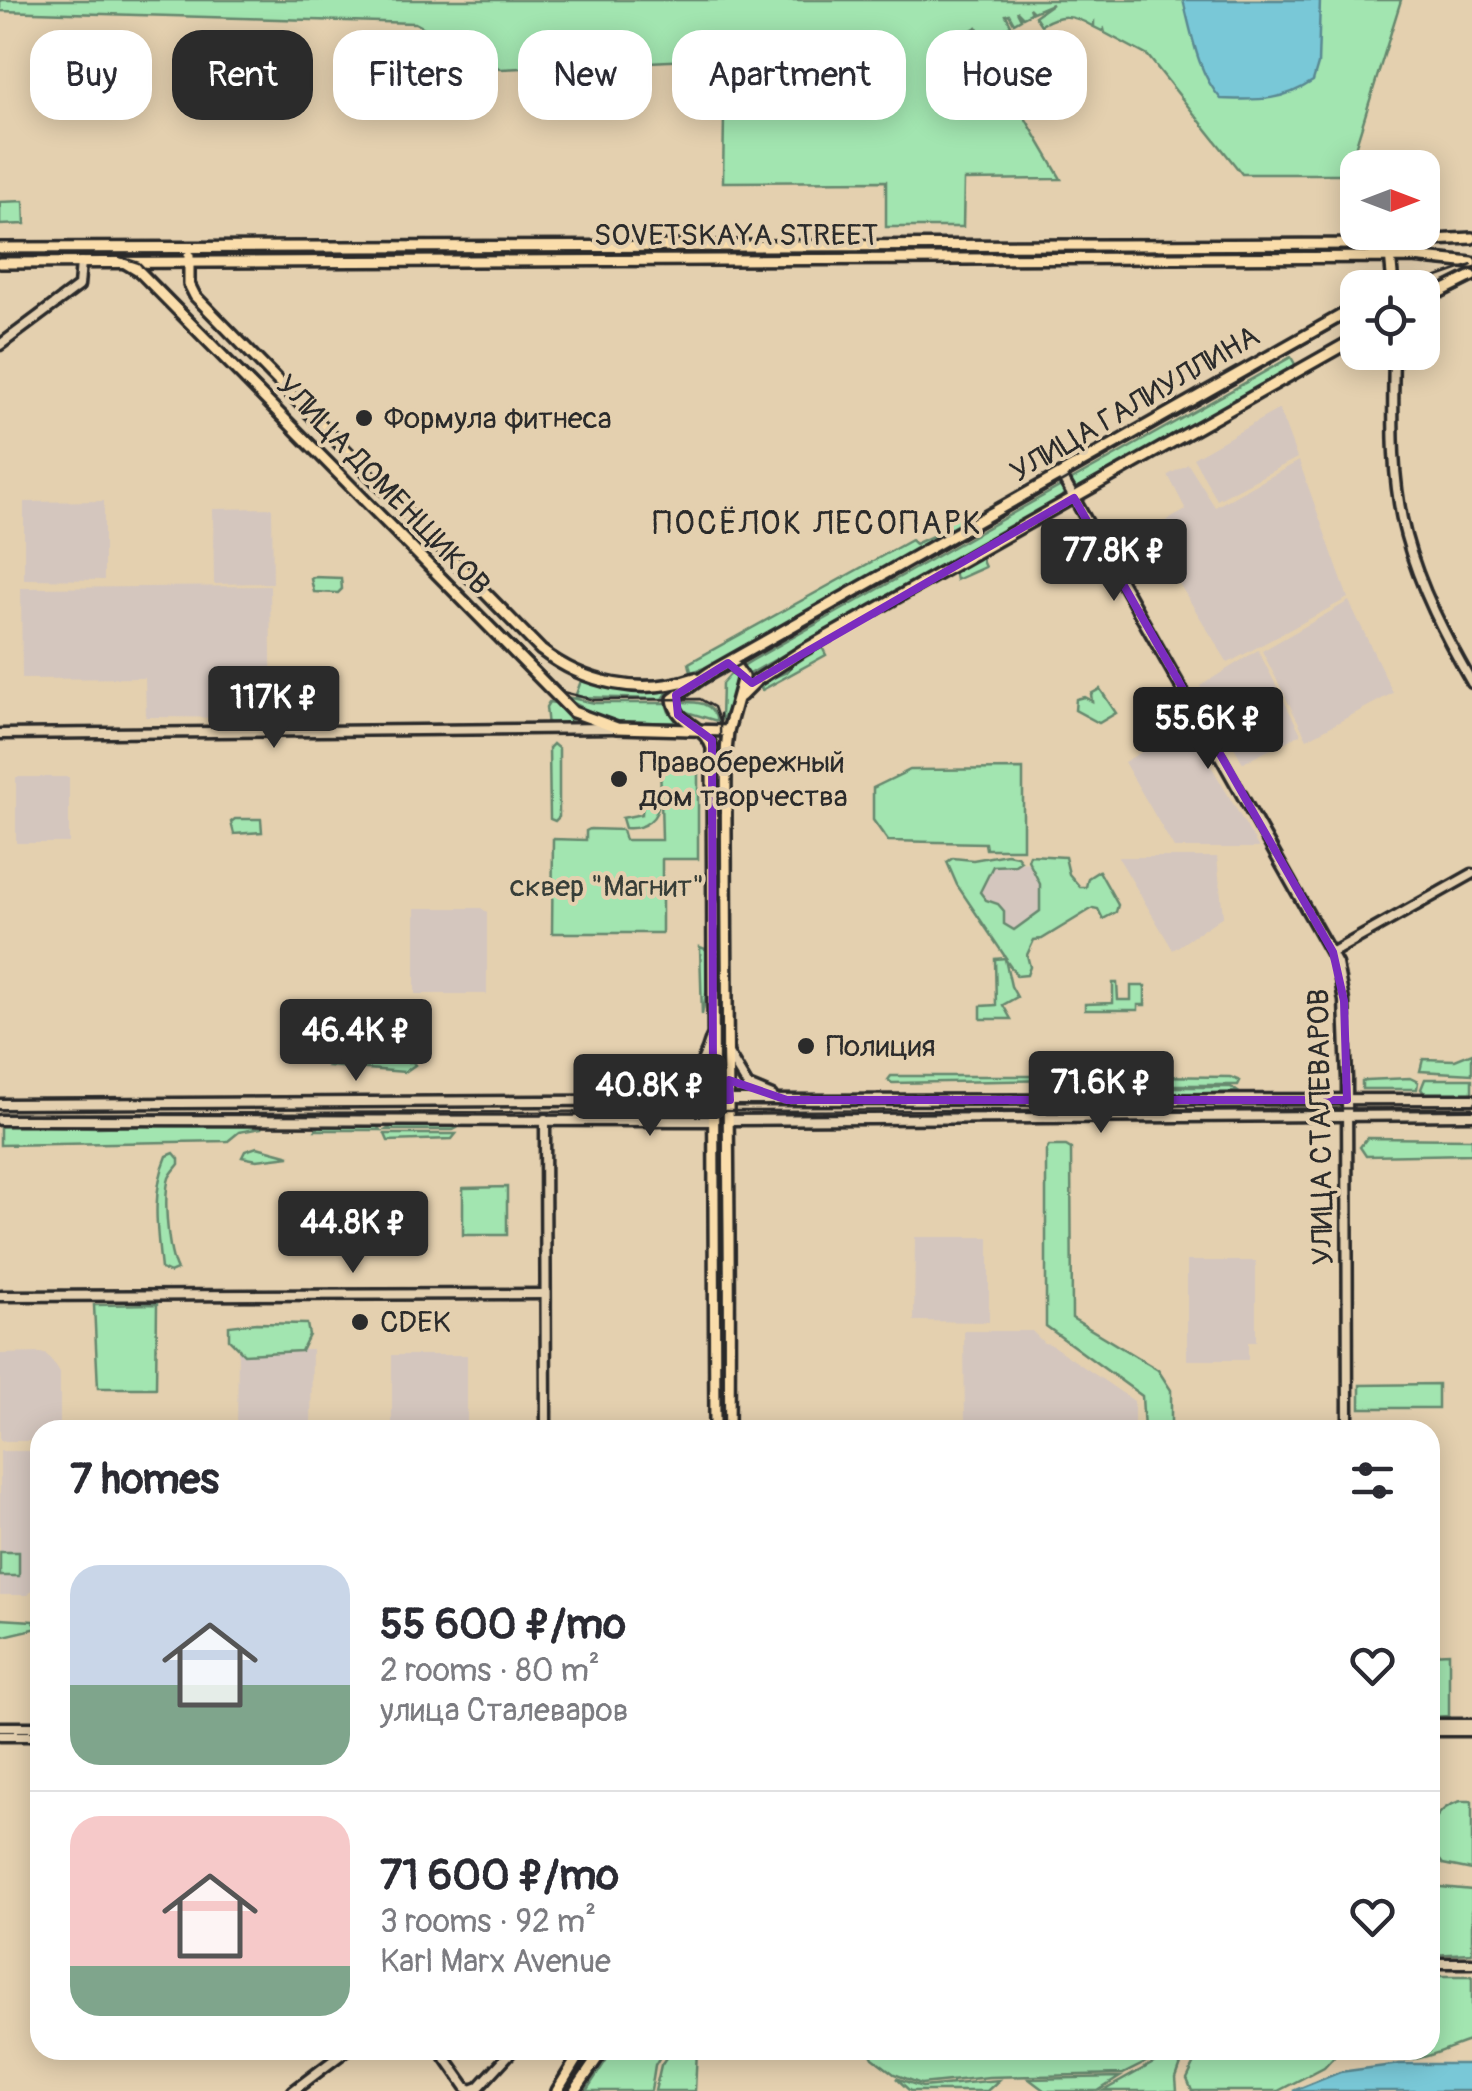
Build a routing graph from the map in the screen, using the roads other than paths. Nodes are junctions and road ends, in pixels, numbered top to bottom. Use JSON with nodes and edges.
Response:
{"nodes":[{"id":1,"x":1472,"y":238,"type":"edge"},
{"id":2,"x":1440,"y":240,"type":"edge"},
{"id":3,"x":1340,"y":243,"type":"edge"},
{"id":4,"x":688,"y":245,"type":"junction"},
{"id":5,"x":1049,"y":246,"type":"junction"},
{"id":6,"x":0,"y":248,"type":"edge"},
{"id":7,"x":189,"y":248,"type":"junction"},
{"id":8,"x":81,"y":249,"type":"junction"},
{"id":9,"x":1390,"y":250,"type":"edge"},
{"id":10,"x":1390,"y":258,"type":"junction"},
{"id":11,"x":688,"y":260,"type":"junction"},
{"id":12,"x":1049,"y":260,"type":"junction"},
{"id":13,"x":81,"y":262,"type":"junction"},
{"id":14,"x":123,"y":262,"type":"junction"},
{"id":15,"x":189,"y":262,"type":"junction"},
{"id":16,"x":0,"y":263,"type":"edge"},
{"id":17,"x":1472,"y":263,"type":"edge"},
{"id":18,"x":1391,"y":270,"type":"edge"},
{"id":19,"x":1472,"y":276,"type":"edge"},
{"id":20,"x":1440,"y":292,"type":"edge"},
{"id":21,"x":1340,"y":316,"type":"edge"},
{"id":22,"x":0,"y":346,"type":"edge"},
{"id":23,"x":1340,"y":347,"type":"edge"},
{"id":24,"x":1394,"y":370,"type":"edge"},
{"id":25,"x":1061,"y":475,"type":"junction"},
{"id":26,"x":1074,"y":498,"type":"junction"},
{"id":27,"x":728,"y":663,"type":"junction"},
{"id":28,"x":710,"y":673,"type":"junction"},
{"id":29,"x":1472,"y":683,"type":"edge"},
{"id":30,"x":737,"y":702,"type":"junction"},
{"id":31,"x":580,"y":716,"type":"junction"},
{"id":32,"x":617,"y":728,"type":"junction"},
{"id":33,"x":580,"y":730,"type":"junction"},
{"id":34,"x":700,"y":731,"type":"junction"},
{"id":35,"x":728,"y":731,"type":"junction"},
{"id":36,"x":0,"y":734,"type":"edge"},
{"id":37,"x":1472,"y":874,"type":"edge"},
{"id":38,"x":1333,"y":952,"type":"junction"},
{"id":39,"x":712,"y":1034,"type":"junction"},
{"id":40,"x":728,"y":1052,"type":"junction"},
{"id":41,"x":1472,"y":1099,"type":"edge"},
{"id":42,"x":650,"y":1100,"type":"junction"},
{"id":43,"x":713,"y":1100,"type":"junction"},
{"id":44,"x":730,"y":1100,"type":"junction"},
{"id":45,"x":786,"y":1100,"type":"junction"},
{"id":46,"x":1347,"y":1100,"type":"junction"},
{"id":47,"x":0,"y":1104,"type":"edge"},
{"id":48,"x":1346,"y":1115,"type":"junction"},
{"id":49,"x":1472,"y":1115,"type":"edge"},
{"id":50,"x":545,"y":1119,"type":"junction"},
{"id":51,"x":0,"y":1120,"type":"edge"},
{"id":52,"x":730,"y":1120,"type":"junction"},
{"id":53,"x":713,"y":1121,"type":"junction"},
{"id":54,"x":544,"y":1294,"type":"junction"},
{"id":55,"x":0,"y":1296,"type":"edge"},
{"id":56,"x":546,"y":1420,"type":"edge"},
{"id":57,"x":715,"y":1420,"type":"edge"},
{"id":58,"x":729,"y":1420,"type":"edge"},
{"id":59,"x":1348,"y":1420,"type":"edge"},
{"id":60,"x":0,"y":1726,"type":"edge"},
{"id":61,"x":30,"y":1727,"type":"edge"},
{"id":62,"x":1440,"y":1727,"type":"edge"},
{"id":63,"x":1472,"y":1727,"type":"edge"},
{"id":64,"x":0,"y":1736,"type":"edge"},
{"id":65,"x":30,"y":1736,"type":"edge"},
{"id":66,"x":1440,"y":1963,"type":"edge"},
{"id":67,"x":1472,"y":1964,"type":"edge"},
{"id":68,"x":334,"y":2060,"type":"edge"},
{"id":69,"x":448,"y":2060,"type":"edge"},
{"id":70,"x":504,"y":2060,"type":"edge"},
{"id":71,"x":576,"y":2060,"type":"edge"},
{"id":72,"x":596,"y":2060,"type":"edge"},
{"id":73,"x":471,"y":2090,"type":"edge"},
{"id":74,"x":293,"y":2091,"type":"edge"},
{"id":75,"x":557,"y":2091,"type":"edge"},
{"id":76,"x":575,"y":2091,"type":"edge"}],
"edges":[{"from":1,"to":2,"type":"main road","name":"SOVETSKAYA STREET"},
{"from":3,"to":5,"type":"main road","name":"SOVETSKAYA STREET"},
{"from":4,"to":5,"type":"main road","name":"SOVETSKAYA STREET"},
{"from":4,"to":7,"type":"main road","name":"SOVETSKAYA STREET"},
{"from":4,"to":11,"type":"main road"},
{"from":5,"to":12,"type":"main road"},
{"from":6,"to":8,"type":"main road","name":"SOVETSKAYA STREET"},
{"from":7,"to":8,"type":"main road","name":"SOVETSKAYA STREET"},
{"from":7,"to":15,"type":"main road","name":"УЛИЦА ДОМЕНЩИКОВ"},
{"from":8,"to":13,"type":"main road"},
{"from":9,"to":10,"type":"main road"},
{"from":10,"to":12,"type":"main road","name":"SOVETSKAYA STREET"},
{"from":10,"to":17,"type":"main road","name":"SOVETSKAYA STREET"},
{"from":10,"to":18,"type":"main road"},
{"from":11,"to":12,"type":"main road","name":"SOVETSKAYA STREET"},
{"from":11,"to":15,"type":"main road","name":"SOVETSKAYA STREET"},
{"from":13,"to":14,"type":"main road","name":"SOVETSKAYA STREET"},
{"from":13,"to":16,"type":"main road","name":"SOVETSKAYA STREET"},
{"from":13,"to":22,"type":"main road"},
{"from":14,"to":15,"type":"main road","name":"SOVETSKAYA STREET"},
{"from":14,"to":31,"type":"main road","name":"УЛИЦА ДОМЕНЩИКОВ"},
{"from":15,"to":28,"type":"main road","name":"УЛИЦА ДОМЕНЩИКОВ"},
{"from":19,"to":20,"type":"main road"},
{"from":21,"to":25,"type":"main road","name":"УЛИЦА ГАЛИУЛЛИНА"},
{"from":23,"to":26,"type":"main road","name":"УЛИЦА ГАЛИУЛЛИНА"},
{"from":24,"to":29,"type":"main road"},
{"from":25,"to":26,"type":"main road","name":"УЛИЦА СТАЛЕВАРОВ"},
{"from":25,"to":27,"type":"main road","name":"УЛИЦА ГАЛИУЛЛИНА"},
{"from":26,"to":30,"type":"main road","name":"УЛИЦА ГАЛИУЛЛИНА"},
{"from":26,"to":38,"type":"main road","name":"УЛИЦА СТАЛЕВАРОВ"},
{"from":27,"to":28,"type":"main road","name":"УЛИЦА ГАЛИУЛЛИНА"},
{"from":27,"to":30,"type":"main road"},
{"from":28,"to":34,"type":"main road","name":"УЛИЦА ГАЛИУЛЛИНА"},
{"from":30,"to":35,"type":"main road"},
{"from":31,"to":32,"type":"main road","name":"УЛИЦА ДОМЕНЩИКОВ"},
{"from":31,"to":33,"type":"main road"},
{"from":32,"to":33,"type":"main road"},
{"from":32,"to":34,"type":"main road"},
{"from":33,"to":36,"type":"main road"},
{"from":34,"to":35,"type":"main road"},
{"from":34,"to":39,"type":"main road"},
{"from":35,"to":40,"type":"main road"},
{"from":37,"to":38,"type":"main road"},
{"from":38,"to":46,"type":"main road","name":"УЛИЦА СТАЛЕВАРОВ"},
{"from":39,"to":42,"type":"main road"},
{"from":39,"to":43,"type":"main road"},
{"from":40,"to":44,"type":"main road"},
{"from":40,"to":45,"type":"main road"},
{"from":41,"to":46,"type":"main road"},
{"from":42,"to":43,"type":"main road"},
{"from":42,"to":47,"type":"main road"},
{"from":43,"to":44,"type":"main road"},
{"from":43,"to":53,"type":"main road"},
{"from":44,"to":45,"type":"main road"},
{"from":44,"to":52,"type":"main road"},
{"from":45,"to":46,"type":"main road"},
{"from":46,"to":48,"type":"main road","name":"УЛИЦА СТАЛЕВАРОВ"},
{"from":48,"to":49,"type":"main road"},
{"from":48,"to":52,"type":"main road"},
{"from":48,"to":59,"type":"main road","name":"УЛИЦА СТАЛЕВАРОВ"},
{"from":50,"to":51,"type":"main road"},
{"from":50,"to":53,"type":"main road"},
{"from":50,"to":54,"type":"main road"},
{"from":52,"to":53,"type":"main road"},
{"from":52,"to":58,"type":"main road"},
{"from":53,"to":57,"type":"main road"},
{"from":54,"to":55,"type":"main road"},
{"from":54,"to":56,"type":"main road"},
{"from":60,"to":61,"type":"main road"},
{"from":62,"to":63,"type":"main road"},
{"from":64,"to":65,"type":"main road"},
{"from":66,"to":67,"type":"main road"},
{"from":68,"to":74,"type":"main road"},
{"from":69,"to":73,"type":"main road"},
{"from":70,"to":73,"type":"main road"},
{"from":71,"to":75,"type":"main road"},
{"from":72,"to":76,"type":"main road"}]}
